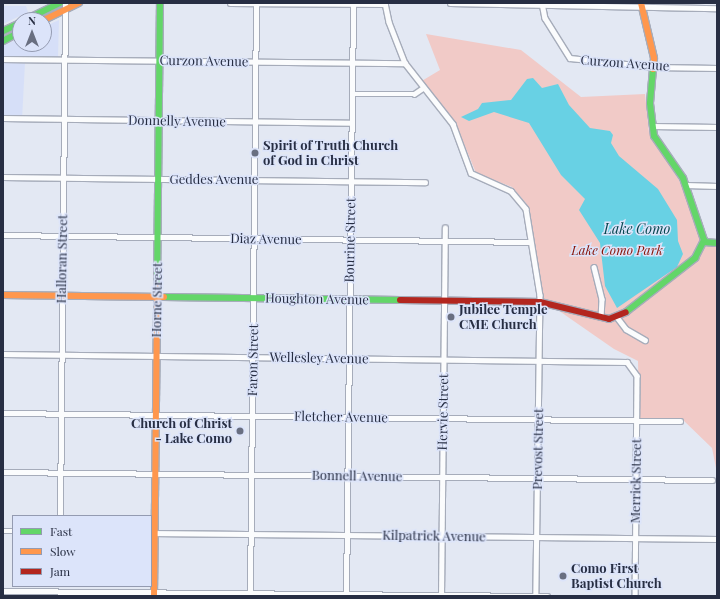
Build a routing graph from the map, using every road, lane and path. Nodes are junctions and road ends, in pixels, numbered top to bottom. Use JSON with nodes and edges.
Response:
{"nodes":[{"id":1,"x":60,"y":3,"type":"edge"},
{"id":2,"x":79,"y":3,"type":"edge"},
{"id":3,"x":160,"y":3,"type":"edge"},
{"id":4,"x":230,"y":3,"type":"edge"},
{"id":5,"x":256,"y":3,"type":"edge"},
{"id":6,"x":385,"y":3,"type":"edge"},
{"id":7,"x":450,"y":3,"type":"edge"},
{"id":8,"x":353,"y":4,"type":"edge"},
{"id":9,"x":542,"y":4,"type":"edge"},
{"id":10,"x":641,"y":5,"type":"edge"},
{"id":11,"x":65,"y":6,"type":"edge"},
{"id":12,"x":717,"y":8,"type":"edge"},
{"id":13,"x":42,"y":12,"type":"edge"},
{"id":14,"x":52,"y":15,"type":"edge"},
{"id":15,"x":12,"y":36,"type":"edge"},
{"id":16,"x":3,"y":41,"type":"edge"},
{"id":17,"x":3,"y":59,"type":"edge"},
{"id":18,"x":65,"y":60,"type":"junction"},
{"id":19,"x":160,"y":61,"type":"junction"},
{"id":20,"x":257,"y":62,"type":"junction"},
{"id":21,"x":352,"y":63,"type":"junction"},
{"id":22,"x":405,"y":63,"type":"junction"},
{"id":23,"x":654,"y":67,"type":"junction"},
{"id":24,"x":717,"y":68,"type":"edge"},
{"id":25,"x":423,"y":88,"type":"junction"},
{"id":26,"x":352,"y":94,"type":"junction"},
{"id":27,"x":3,"y":118,"type":"edge"},
{"id":28,"x":64,"y":119,"type":"junction"},
{"id":29,"x":159,"y":120,"type":"junction"},
{"id":30,"x":256,"y":122,"type":"junction"},
{"id":31,"x":351,"y":123,"type":"junction"},
{"id":32,"x":652,"y":126,"type":"junction"},
{"id":33,"x":717,"y":127,"type":"edge"},
{"id":34,"x":3,"y":177,"type":"edge"},
{"id":35,"x":63,"y":178,"type":"junction"},
{"id":36,"x":158,"y":179,"type":"junction"},
{"id":37,"x":255,"y":179,"type":"junction"},
{"id":38,"x":351,"y":181,"type":"junction"},
{"id":39,"x":425,"y":182,"type":"dead end"},
{"id":40,"x":686,"y":185,"type":"junction"},
{"id":41,"x":717,"y":186,"type":"edge"},
{"id":42,"x":445,"y":228,"type":"dead end"},
{"id":43,"x":3,"y":235,"type":"edge"},
{"id":44,"x":63,"y":236,"type":"junction"},
{"id":45,"x":158,"y":238,"type":"junction"},
{"id":46,"x":254,"y":239,"type":"junction"},
{"id":47,"x":350,"y":240,"type":"junction"},
{"id":48,"x":444,"y":242,"type":"junction"},
{"id":49,"x":530,"y":242,"type":"junction"},
{"id":50,"x":704,"y":242,"type":"junction"},
{"id":51,"x":717,"y":243,"type":"edge"},
{"id":52,"x":594,"y":267,"type":"dead end"},
{"id":53,"x":3,"y":295,"type":"edge"},
{"id":54,"x":62,"y":296,"type":"junction"},
{"id":55,"x":157,"y":297,"type":"junction"},
{"id":56,"x":254,"y":298,"type":"junction"},
{"id":57,"x":349,"y":299,"type":"junction"},
{"id":58,"x":444,"y":300,"type":"junction"},
{"id":59,"x":540,"y":302,"type":"junction"},
{"id":60,"x":601,"y":317,"type":"junction"},
{"id":61,"x":617,"y":317,"type":"junction"},
{"id":62,"x":645,"y":340,"type":"dead end"},
{"id":63,"x":3,"y":354,"type":"edge"},
{"id":64,"x":61,"y":355,"type":"junction"},
{"id":65,"x":156,"y":356,"type":"junction"},
{"id":66,"x":253,"y":357,"type":"junction"},
{"id":67,"x":348,"y":359,"type":"junction"},
{"id":68,"x":443,"y":360,"type":"junction"},
{"id":69,"x":539,"y":360,"type":"junction"},
{"id":70,"x":633,"y":366,"type":"joint"},
{"id":71,"x":3,"y":413,"type":"edge"},
{"id":72,"x":61,"y":413,"type":"junction"},
{"id":73,"x":156,"y":415,"type":"junction"},
{"id":74,"x":252,"y":416,"type":"junction"},
{"id":75,"x":348,"y":417,"type":"junction"},
{"id":76,"x":443,"y":418,"type":"junction"},
{"id":77,"x":538,"y":419,"type":"junction"},
{"id":78,"x":637,"y":421,"type":"junction"},
{"id":79,"x":680,"y":421,"type":"dead end"},
{"id":80,"x":3,"y":472,"type":"edge"},
{"id":81,"x":60,"y":473,"type":"junction"},
{"id":82,"x":155,"y":474,"type":"junction"},
{"id":83,"x":252,"y":475,"type":"junction"},
{"id":84,"x":347,"y":476,"type":"junction"},
{"id":85,"x":442,"y":477,"type":"junction"},
{"id":86,"x":538,"y":478,"type":"junction"},
{"id":87,"x":636,"y":479,"type":"junction"},
{"id":88,"x":712,"y":480,"type":"dead end"},
{"id":89,"x":60,"y":515,"type":"edge"},
{"id":90,"x":153,"y":533,"type":"edge"},
{"id":91,"x":251,"y":534,"type":"junction"},
{"id":92,"x":346,"y":535,"type":"junction"},
{"id":93,"x":442,"y":536,"type":"junction"},
{"id":94,"x":537,"y":537,"type":"junction"},
{"id":95,"x":636,"y":538,"type":"junction"},
{"id":96,"x":717,"y":539,"type":"edge"},
{"id":97,"x":59,"y":589,"type":"edge"},
{"id":98,"x":3,"y":591,"type":"edge"},
{"id":99,"x":154,"y":594,"type":"edge"},
{"id":100,"x":250,"y":595,"type":"edge"},
{"id":101,"x":346,"y":595,"type":"edge"},
{"id":102,"x":441,"y":595,"type":"edge"},
{"id":103,"x":536,"y":596,"type":"edge"},
{"id":104,"x":547,"y":596,"type":"edge"},
{"id":105,"x":635,"y":596,"type":"edge"}],
"edges":[{"from":1,"to":13,"type":"street"},
{"from":2,"to":11,"type":"street"},
{"from":3,"to":19,"type":"street","name":"Horne Street"},
{"from":4,"to":5,"type":"street"},
{"from":5,"to":8,"type":"street"},
{"from":5,"to":20,"type":"street","name":"Faron Street"},
{"from":6,"to":8,"type":"street"},
{"from":6,"to":22,"type":"street","name":"Prevost Street"},
{"from":7,"to":9,"type":"street"},
{"from":8,"to":21,"type":"street","name":"Bourine Street"},
{"from":9,"to":10,"type":"street"},
{"from":9,"to":23,"type":"street","name":"Curzon Avenue"},
{"from":10,"to":12,"type":"street"},
{"from":10,"to":23,"type":"street"},
{"from":11,"to":14,"type":"street"},
{"from":11,"to":18,"type":"street","name":"Halloran Street"},
{"from":15,"to":16,"type":"street"},
{"from":17,"to":18,"type":"street","name":"Curzon Avenue"},
{"from":18,"to":19,"type":"street","name":"Curzon Avenue"},
{"from":18,"to":28,"type":"street","name":"Halloran Street"},
{"from":19,"to":20,"type":"street","name":"Curzon Avenue"},
{"from":19,"to":29,"type":"street","name":"Horne Street"},
{"from":20,"to":21,"type":"street","name":"Curzon Avenue"},
{"from":20,"to":30,"type":"street","name":"Faron Street"},
{"from":21,"to":22,"type":"street","name":"Curzon Avenue"},
{"from":21,"to":26,"type":"street","name":"Bourine Street"},
{"from":22,"to":25,"type":"street","name":"Prevost Street"},
{"from":23,"to":24,"type":"street","name":"Curzon Avenue"},
{"from":23,"to":32,"type":"street"},
{"from":25,"to":26,"type":"street"},
{"from":25,"to":49,"type":"street","name":"Prevost Street"},
{"from":26,"to":31,"type":"street","name":"Bourine Street"},
{"from":27,"to":28,"type":"street","name":"Donnelly Avenue"},
{"from":28,"to":29,"type":"street","name":"Donnelly Avenue"},
{"from":28,"to":35,"type":"street","name":"Halloran Street"},
{"from":29,"to":30,"type":"street","name":"Donnelly Avenue"},
{"from":29,"to":36,"type":"street","name":"Horne Street"},
{"from":30,"to":31,"type":"street","name":"Donnelly Avenue"},
{"from":30,"to":37,"type":"street","name":"Faron Street"},
{"from":31,"to":38,"type":"street","name":"Bourine Street"},
{"from":32,"to":33,"type":"street"},
{"from":32,"to":40,"type":"street"},
{"from":34,"to":35,"type":"street","name":"Geddes Avenue"},
{"from":35,"to":36,"type":"street","name":"Geddes Avenue"},
{"from":35,"to":44,"type":"street","name":"Halloran Street"},
{"from":36,"to":37,"type":"street","name":"Geddes Avenue"},
{"from":36,"to":45,"type":"street","name":"Horne Street"},
{"from":37,"to":38,"type":"street","name":"Geddes Avenue"},
{"from":37,"to":46,"type":"street","name":"Faron Street"},
{"from":38,"to":39,"type":"street","name":"Geddes Avenue"},
{"from":38,"to":47,"type":"street","name":"Bourine Street"},
{"from":40,"to":41,"type":"street"},
{"from":40,"to":50,"type":"street"},
{"from":42,"to":48,"type":"street","name":"Hervie Street"},
{"from":43,"to":44,"type":"street","name":"Diaz Avenue"},
{"from":44,"to":45,"type":"street","name":"Diaz Avenue"},
{"from":44,"to":54,"type":"street","name":"Halloran Street"},
{"from":45,"to":46,"type":"street","name":"Diaz Avenue"},
{"from":45,"to":55,"type":"street","name":"Horne Street"},
{"from":46,"to":47,"type":"street","name":"Diaz Avenue"},
{"from":46,"to":56,"type":"street","name":"Faron Street"},
{"from":47,"to":48,"type":"street","name":"Diaz Avenue"},
{"from":47,"to":57,"type":"street","name":"Bourine Street"},
{"from":48,"to":49,"type":"street","name":"Diaz Avenue"},
{"from":48,"to":58,"type":"street","name":"Hervie Street"},
{"from":49,"to":59,"type":"street","name":"Prevost Street"},
{"from":50,"to":51,"type":"street"},
{"from":50,"to":61,"type":"street"},
{"from":52,"to":60,"type":"street"},
{"from":53,"to":54,"type":"street","name":"Houghton Avenue"},
{"from":54,"to":55,"type":"street","name":"Houghton Avenue"},
{"from":54,"to":64,"type":"street","name":"Halloran Street"},
{"from":55,"to":56,"type":"street","name":"Houghton Avenue"},
{"from":55,"to":65,"type":"street","name":"Horne Street"},
{"from":56,"to":57,"type":"street","name":"Houghton Avenue"},
{"from":56,"to":66,"type":"street","name":"Faron Street"},
{"from":57,"to":58,"type":"street","name":"Houghton Avenue"},
{"from":57,"to":67,"type":"street","name":"Bourine Street"},
{"from":58,"to":59,"type":"street","name":"Houghton Avenue"},
{"from":58,"to":68,"type":"street","name":"Hervie Street"},
{"from":59,"to":60,"type":"street","name":"Houghton Avenue"},
{"from":59,"to":69,"type":"street","name":"Prevost Street"},
{"from":60,"to":61,"type":"street","name":"Houghton Avenue"},
{"from":61,"to":62,"type":"street"},
{"from":63,"to":64,"type":"street","name":"Wellesley Avenue"},
{"from":64,"to":65,"type":"street","name":"Wellesley Avenue"},
{"from":64,"to":72,"type":"street","name":"Halloran Street"},
{"from":65,"to":66,"type":"street","name":"Wellesley Avenue"},
{"from":65,"to":73,"type":"street","name":"Horne Street"},
{"from":66,"to":67,"type":"street","name":"Wellesley Avenue"},
{"from":66,"to":74,"type":"street","name":"Faron Street"},
{"from":67,"to":68,"type":"street","name":"Wellesley Avenue"},
{"from":67,"to":75,"type":"street","name":"Bourine Street"},
{"from":68,"to":69,"type":"street","name":"Wellesley Avenue"},
{"from":68,"to":76,"type":"street","name":"Hervie Street"},
{"from":69,"to":70,"type":"street","name":"Wellesley Avenue"},
{"from":69,"to":77,"type":"street","name":"Prevost Street"},
{"from":70,"to":78,"type":"street","name":"Merrick Street"},
{"from":71,"to":72,"type":"street","name":"Fletcher Avenue"},
{"from":72,"to":73,"type":"street","name":"Fletcher Avenue"},
{"from":72,"to":81,"type":"street","name":"Halloran Street"},
{"from":73,"to":74,"type":"street","name":"Fletcher Avenue"},
{"from":73,"to":82,"type":"street","name":"Horne Street"},
{"from":74,"to":75,"type":"street","name":"Fletcher Avenue"},
{"from":74,"to":83,"type":"street","name":"Faron Street"},
{"from":75,"to":76,"type":"street","name":"Fletcher Avenue"},
{"from":75,"to":84,"type":"street","name":"Bourine Street"},
{"from":76,"to":77,"type":"street","name":"Fletcher Avenue"},
{"from":76,"to":85,"type":"street","name":"Hervie Street"},
{"from":77,"to":78,"type":"street","name":"Fletcher Avenue"},
{"from":77,"to":86,"type":"street","name":"Prevost Street"},
{"from":78,"to":79,"type":"street","name":"Fletcher Avenue"},
{"from":78,"to":87,"type":"street","name":"Merrick Street"},
{"from":80,"to":81,"type":"street","name":"Bonnell Avenue"},
{"from":81,"to":82,"type":"street","name":"Bonnell Avenue"},
{"from":81,"to":89,"type":"street","name":"Halloran Street"},
{"from":82,"to":83,"type":"street","name":"Bonnell Avenue"},
{"from":82,"to":90,"type":"street","name":"Horne Street"},
{"from":83,"to":84,"type":"street","name":"Bonnell Avenue"},
{"from":83,"to":91,"type":"street","name":"Faron Street"},
{"from":84,"to":85,"type":"street","name":"Bonnell Avenue"},
{"from":84,"to":92,"type":"street","name":"Bourine Street"},
{"from":85,"to":86,"type":"street","name":"Bonnell Avenue"},
{"from":85,"to":93,"type":"street","name":"Hervie Street"},
{"from":86,"to":87,"type":"street","name":"Bonnell Avenue"},
{"from":86,"to":94,"type":"street","name":"Prevost Street"},
{"from":87,"to":88,"type":"street","name":"Bonnell Avenue"},
{"from":87,"to":95,"type":"street","name":"Merrick Street"},
{"from":90,"to":91,"type":"street","name":"Kilpatrick Avenue"},
{"from":90,"to":99,"type":"street","name":"Horne Street"},
{"from":91,"to":92,"type":"street","name":"Kilpatrick Avenue"},
{"from":91,"to":100,"type":"street","name":"Faron Street"},
{"from":92,"to":93,"type":"street","name":"Kilpatrick Avenue"},
{"from":92,"to":101,"type":"street","name":"Bourine Street"},
{"from":93,"to":94,"type":"street","name":"Kilpatrick Avenue"},
{"from":93,"to":102,"type":"street","name":"Hervie Street"},
{"from":94,"to":95,"type":"street","name":"Kilpatrick Avenue"},
{"from":94,"to":103,"type":"street","name":"Prevost Street"},
{"from":95,"to":96,"type":"street","name":"Kilpatrick Avenue"},
{"from":95,"to":105,"type":"street","name":"Merrick Street"},
{"from":97,"to":98,"type":"street"},
{"from":97,"to":99,"type":"street"},
{"from":99,"to":100,"type":"street"},
{"from":100,"to":101,"type":"street"},
{"from":101,"to":102,"type":"street"},
{"from":102,"to":103,"type":"street"},
{"from":103,"to":104,"type":"street"}]}
